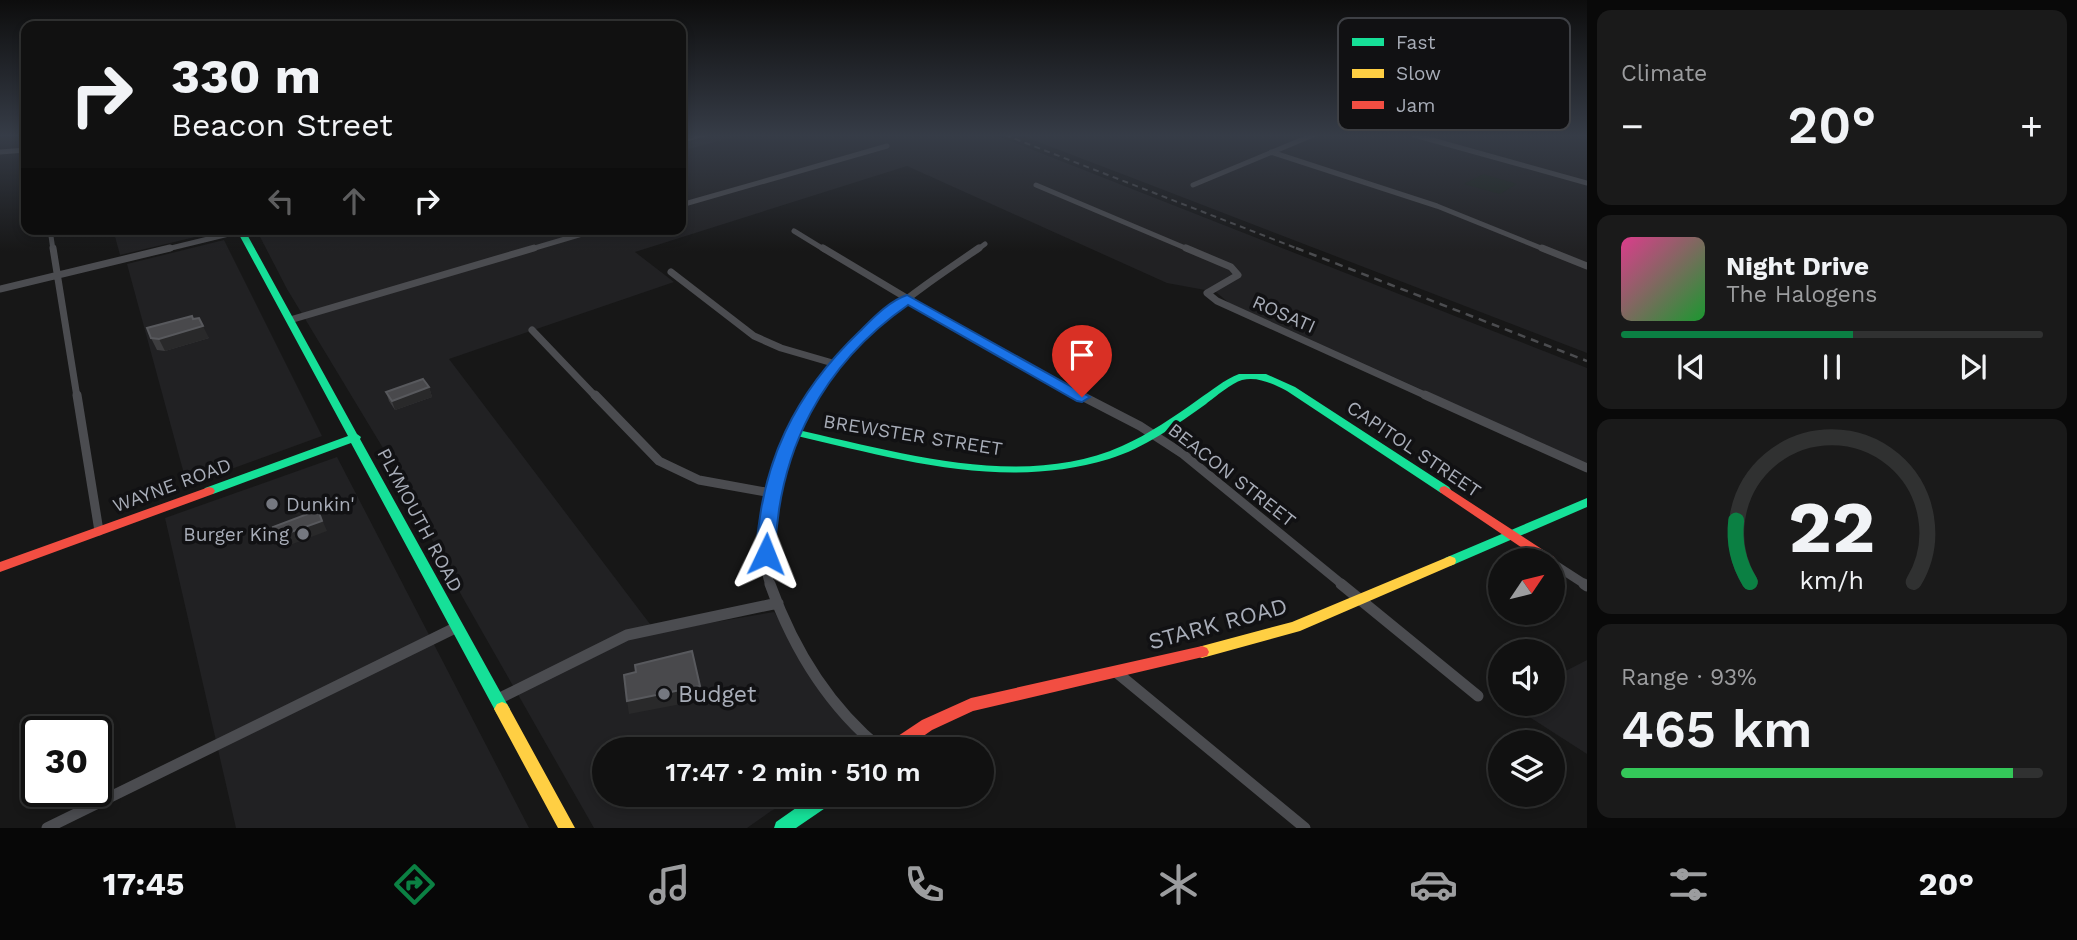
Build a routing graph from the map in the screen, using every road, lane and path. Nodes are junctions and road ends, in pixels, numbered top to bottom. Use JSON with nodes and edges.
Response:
{"nodes":[{"id":1,"x":790,"y":174,"type":"edge"},
{"id":2,"x":1220,"y":174,"type":"edge"},
{"id":3,"x":1338,"y":174,"type":"edge"},
{"id":4,"x":1553,"y":174,"type":"edge"},
{"id":5,"x":1587,"y":183,"type":"edge"},
{"id":6,"x":1036,"y":185,"type":"dead end"},
{"id":7,"x":1193,"y":185,"type":"dead end"},
{"id":8,"x":686,"y":204,"type":"edge"},
{"id":9,"x":794,"y":231,"type":"dead end"},
{"id":10,"x":51,"y":235,"type":"edge"},
{"id":11,"x":221,"y":235,"type":"edge"},
{"id":12,"x":244,"y":235,"type":"edge"},
{"id":13,"x":579,"y":235,"type":"edge"},
{"id":14,"x":985,"y":244,"type":"dead end"},
{"id":15,"x":1587,"y":266,"type":"edge"},
{"id":16,"x":671,"y":272,"type":"dead end"},
{"id":17,"x":59,"y":275,"type":"junction"},
{"id":18,"x":0,"y":289,"type":"edge"},
{"id":19,"x":907,"y":299,"type":"junction"},
{"id":20,"x":290,"y":320,"type":"junction"},
{"id":21,"x":532,"y":330,"type":"dead end"},
{"id":22,"x":835,"y":364,"type":"junction"},
{"id":23,"x":1256,"y":375,"type":"joint"},
{"id":24,"x":793,"y":432,"type":"junction"},
{"id":25,"x":1152,"y":432,"type":"junction"},
{"id":26,"x":356,"y":437,"type":"junction"},
{"id":27,"x":1587,"y":468,"type":"edge"},
{"id":28,"x":771,"y":494,"type":"junction"},
{"id":29,"x":1587,"y":502,"type":"edge"},
{"id":30,"x":99,"y":531,"type":"junction"},
{"id":31,"x":1511,"y":535,"type":"junction"},
{"id":32,"x":1530,"y":548,"type":"edge"},
{"id":33,"x":0,"y":567,"type":"edge"},
{"id":34,"x":1565,"y":571,"type":"edge"},
{"id":35,"x":1587,"y":586,"type":"edge"},
{"id":36,"x":1359,"y":600,"type":"junction"},
{"id":37,"x":778,"y":604,"type":"junction"},
{"id":38,"x":457,"y":627,"type":"junction"},
{"id":39,"x":1116,"y":672,"type":"junction"},
{"id":40,"x":1478,"y":695,"type":"dead end"},
{"id":41,"x":496,"y":701,"type":"junction"},
{"id":42,"x":865,"y":737,"type":"edge"},
{"id":43,"x":910,"y":737,"type":"edge"},
{"id":44,"x":812,"y":807,"type":"edge"},
{"id":45,"x":47,"y":828,"type":"edge"},
{"id":46,"x":567,"y":828,"type":"edge"},
{"id":47,"x":782,"y":828,"type":"edge"},
{"id":48,"x":1305,"y":828,"type":"edge"}],
"edges":[{"from":1,"to":8,"type":"street"},
{"from":2,"to":7,"type":"street"},
{"from":3,"to":15,"type":"street"},
{"from":4,"to":5,"type":"street"},
{"from":6,"to":27,"type":"street","name":"ROSATI"},
{"from":9,"to":19,"type":"street","name":"BEACON STREET"},
{"from":10,"to":17,"type":"street"},
{"from":11,"to":17,"type":"street"},
{"from":12,"to":20,"type":"street","name":"PLYMOUTH ROAD"},
{"from":13,"to":20,"type":"street"},
{"from":14,"to":19,"type":"street"},
{"from":16,"to":22,"type":"street"},
{"from":17,"to":18,"type":"street"},
{"from":17,"to":30,"type":"street"},
{"from":19,"to":22,"type":"street"},
{"from":19,"to":25,"type":"street","name":"BEACON STREET"},
{"from":20,"to":26,"type":"street","name":"PLYMOUTH ROAD"},
{"from":21,"to":28,"type":"street"},
{"from":22,"to":24,"type":"street"},
{"from":23,"to":25,"type":"street","name":"BREWSTER STREET"},
{"from":23,"to":31,"type":"street","name":"CAPITOL STREET"},
{"from":24,"to":25,"type":"street","name":"BREWSTER STREET"},
{"from":24,"to":28,"type":"street"},
{"from":25,"to":36,"type":"street","name":"BEACON STREET"},
{"from":26,"to":30,"type":"street","name":"WAYNE ROAD"},
{"from":26,"to":38,"type":"street","name":"PLYMOUTH ROAD"},
{"from":28,"to":37,"type":"street"},
{"from":29,"to":31,"type":"street","name":"STARK ROAD"},
{"from":30,"to":33,"type":"street","name":"WAYNE ROAD"},
{"from":31,"to":32,"type":"street","name":"CAPITOL STREET"},
{"from":31,"to":36,"type":"street","name":"STARK ROAD"},
{"from":34,"to":35,"type":"street","name":"CAPITOL STREET"},
{"from":36,"to":39,"type":"street","name":"STARK ROAD"},
{"from":36,"to":40,"type":"street","name":"BEACON STREET"},
{"from":37,"to":41,"type":"street"},
{"from":37,"to":42,"type":"street"},
{"from":38,"to":41,"type":"street","name":"PLYMOUTH ROAD"},
{"from":38,"to":45,"type":"street"},
{"from":39,"to":43,"type":"street","name":"STARK ROAD"},
{"from":39,"to":48,"type":"street"},
{"from":41,"to":46,"type":"street","name":"PLYMOUTH ROAD"},
{"from":44,"to":47,"type":"street"}]}
